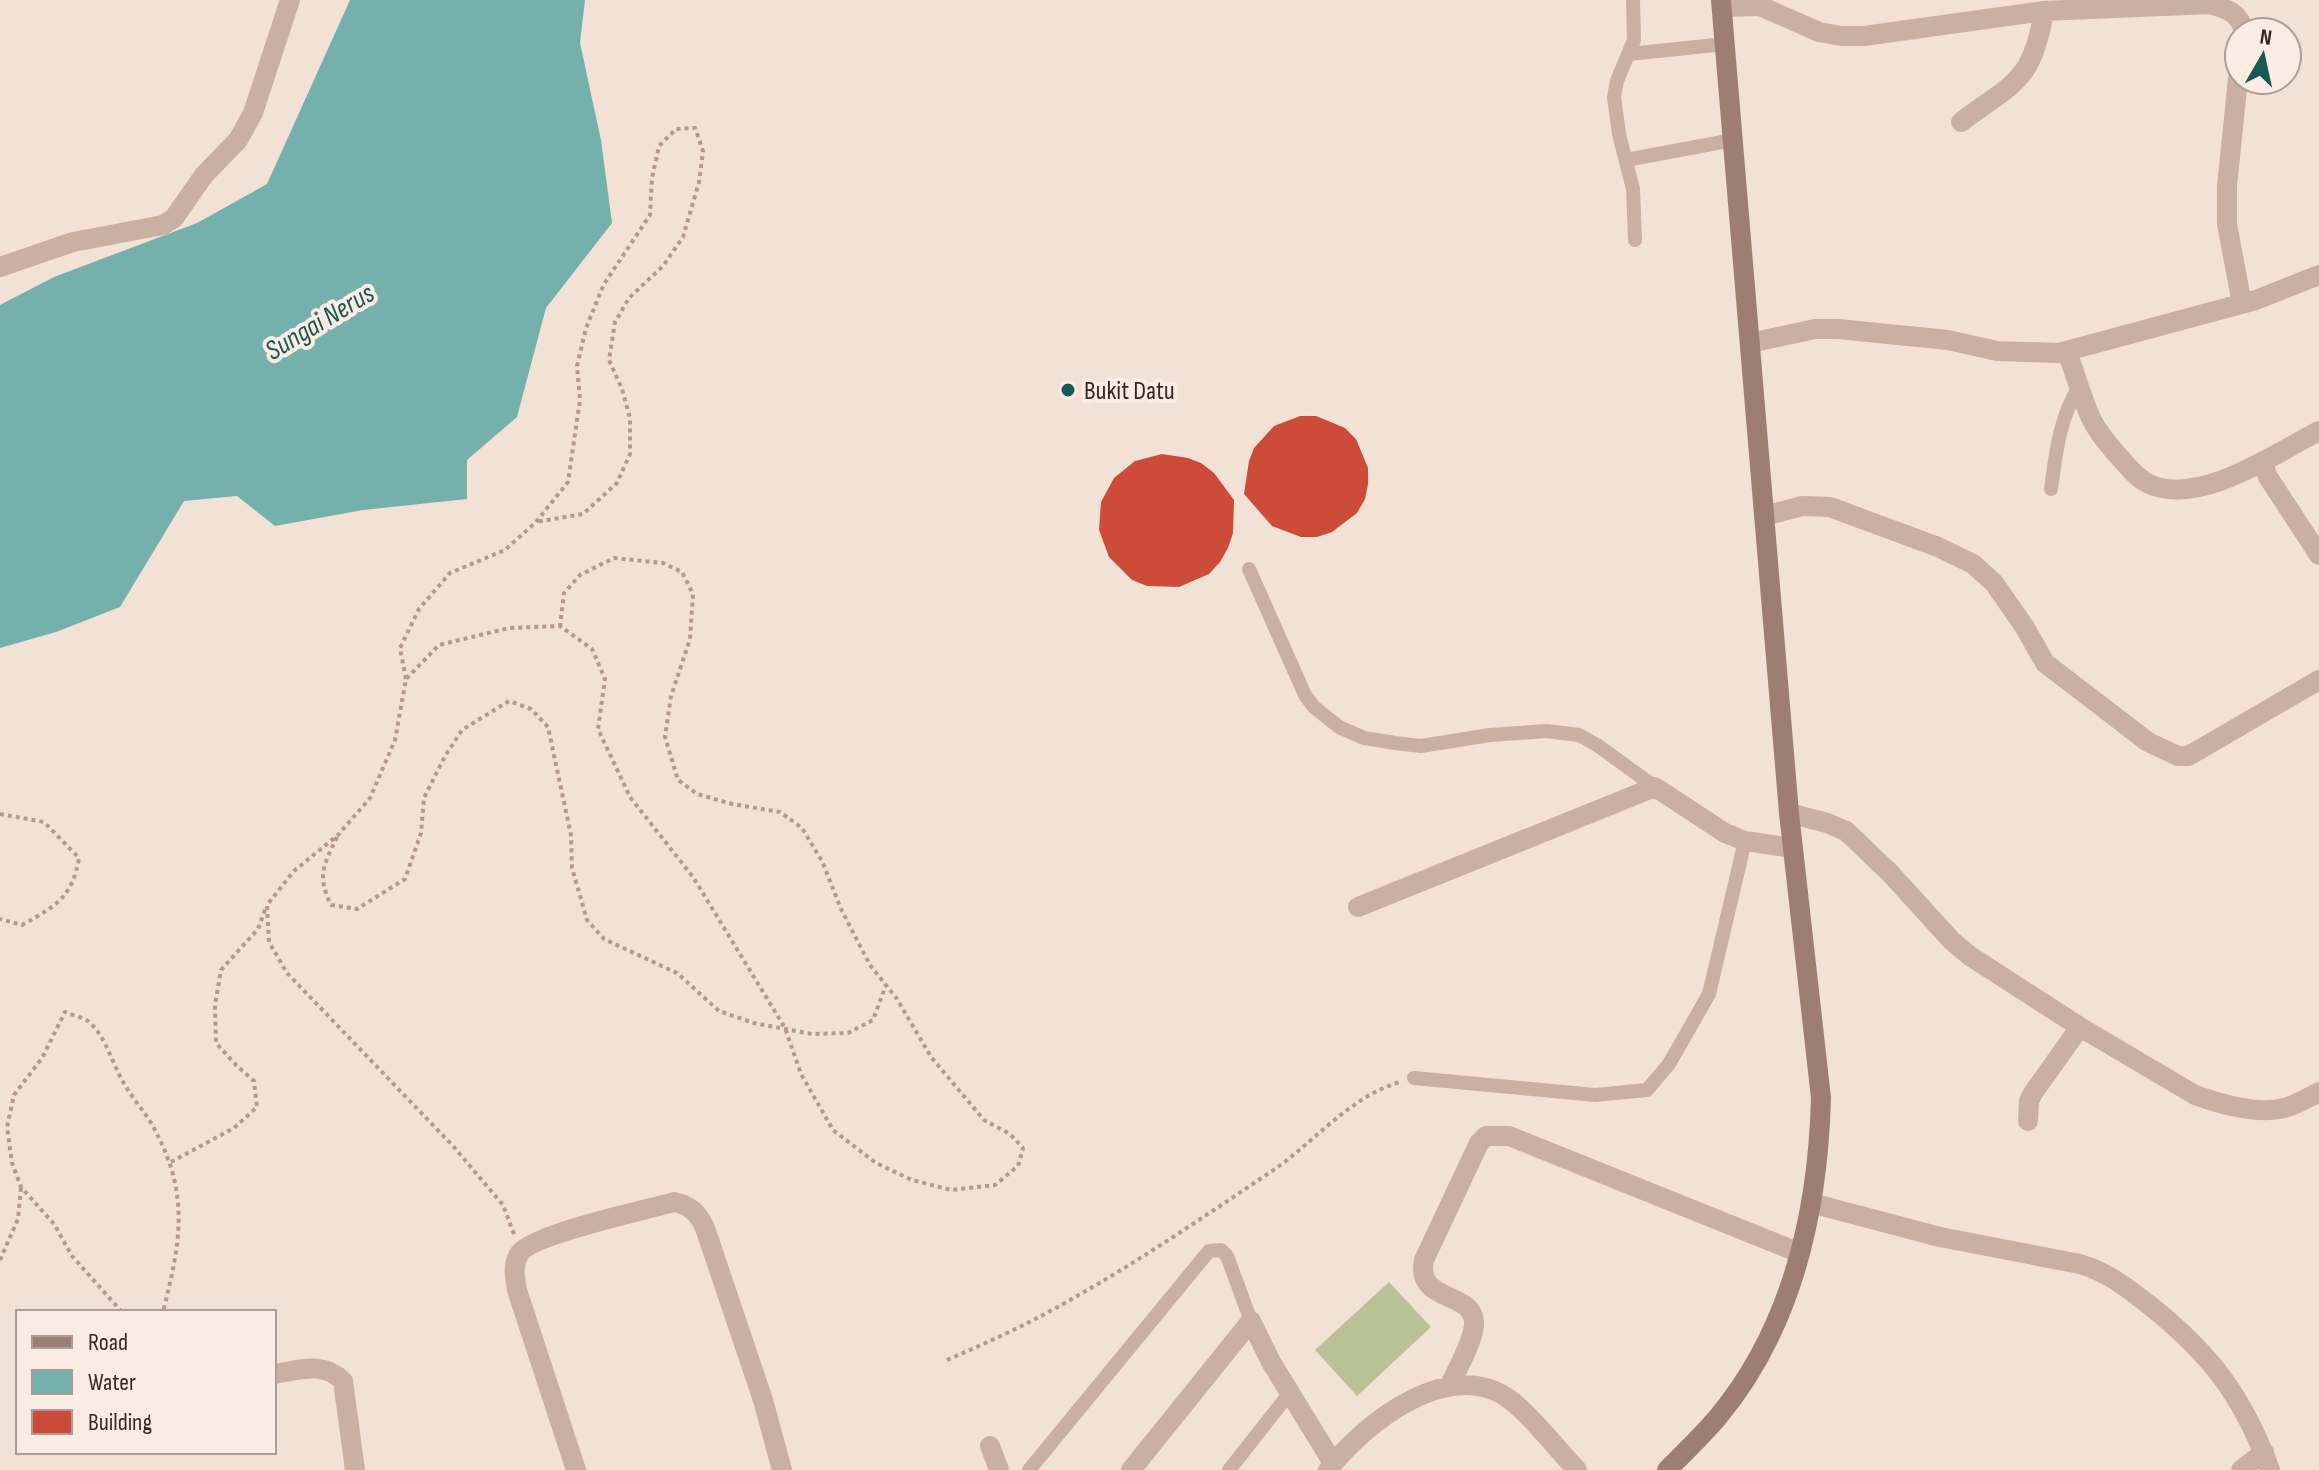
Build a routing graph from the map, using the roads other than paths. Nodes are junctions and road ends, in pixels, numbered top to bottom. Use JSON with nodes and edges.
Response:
{"nodes":[{"id":1,"x":290,"y":0,"type":"edge"},
{"id":2,"x":1633,"y":0,"type":"edge"},
{"id":3,"x":1721,"y":3,"type":"edge"},
{"id":4,"x":2044,"y":11,"type":"junction"},
{"id":5,"x":2237,"y":16,"type":"edge"},
{"id":6,"x":1725,"y":44,"type":"junction"},
{"id":7,"x":1629,"y":54,"type":"junction"},
{"id":8,"x":2236,"y":96,"type":"edge"},
{"id":9,"x":1961,"y":122,"type":"dead end"},
{"id":10,"x":1733,"y":140,"type":"junction"},
{"id":11,"x":1626,"y":160,"type":"junction"},
{"id":12,"x":1635,"y":240,"type":"dead end"},
{"id":13,"x":0,"y":267,"type":"edge"},
{"id":14,"x":2319,"y":275,"type":"edge"},
{"id":15,"x":2242,"y":304,"type":"junction"},
{"id":16,"x":1750,"y":343,"type":"junction"},
{"id":17,"x":2067,"y":352,"type":"junction"},
{"id":18,"x":2079,"y":387,"type":"junction"},
{"id":19,"x":2319,"y":431,"type":"edge"},
{"id":20,"x":2262,"y":462,"type":"junction"},
{"id":21,"x":2051,"y":489,"type":"dead end"},
{"id":22,"x":1764,"y":516,"type":"junction"},
{"id":23,"x":2319,"y":555,"type":"edge"},
{"id":24,"x":1249,"y":569,"type":"dead end"},
{"id":25,"x":2319,"y":680,"type":"edge"},
{"id":26,"x":1655,"y":787,"type":"junction"},
{"id":27,"x":1789,"y":813,"type":"junction"},
{"id":28,"x":1745,"y":841,"type":"junction"},
{"id":29,"x":1793,"y":848,"type":"junction"},
{"id":30,"x":1358,"y":907,"type":"dead end"},
{"id":31,"x":2080,"y":1027,"type":"junction"},
{"id":32,"x":1414,"y":1078,"type":"road end"},
{"id":33,"x":2319,"y":1092,"type":"edge"},
{"id":34,"x":2028,"y":1121,"type":"dead end"},
{"id":35,"x":1811,"y":1203,"type":"junction"},
{"id":36,"x":1800,"y":1253,"type":"junction"},
{"id":37,"x":1251,"y":1321,"type":"junction"},
{"id":38,"x":276,"y":1374,"type":"edge"},
{"id":39,"x":1449,"y":1387,"type":"junction"},
{"id":40,"x":1289,"y":1394,"type":"junction"},
{"id":41,"x":990,"y":1446,"type":"dead end"},
{"id":42,"x":2267,"y":1461,"type":"edge"},
{"id":43,"x":1331,"y":1466,"type":"edge"},
{"id":44,"x":350,"y":1470,"type":"edge"},
{"id":45,"x":576,"y":1470,"type":"edge"},
{"id":46,"x":782,"y":1470,"type":"edge"},
{"id":47,"x":999,"y":1470,"type":"edge"},
{"id":48,"x":1029,"y":1470,"type":"edge"},
{"id":49,"x":1131,"y":1470,"type":"edge"},
{"id":50,"x":1229,"y":1470,"type":"edge"},
{"id":51,"x":1577,"y":1470,"type":"edge"},
{"id":52,"x":1667,"y":1470,"type":"edge"},
{"id":53,"x":2241,"y":1470,"type":"edge"}],
"edges":[{"from":1,"to":13,"type":"street"},
{"from":2,"to":7,"type":"lane"},
{"from":3,"to":4,"type":"street"},
{"from":3,"to":6,"type":"street"},
{"from":4,"to":5,"type":"street"},
{"from":4,"to":9,"type":"street"},
{"from":6,"to":7,"type":"lane"},
{"from":6,"to":10,"type":"street"},
{"from":7,"to":11,"type":"lane"},
{"from":8,"to":15,"type":"street"},
{"from":10,"to":11,"type":"lane"},
{"from":10,"to":16,"type":"street"},
{"from":11,"to":12,"type":"lane"},
{"from":14,"to":15,"type":"street"},
{"from":15,"to":17,"type":"street"},
{"from":16,"to":17,"type":"street"},
{"from":16,"to":22,"type":"street"},
{"from":17,"to":18,"type":"street"},
{"from":18,"to":20,"type":"street"},
{"from":18,"to":21,"type":"lane"},
{"from":19,"to":20,"type":"street"},
{"from":20,"to":23,"type":"street"},
{"from":22,"to":25,"type":"street"},
{"from":22,"to":27,"type":"street"},
{"from":24,"to":26,"type":"lane"},
{"from":26,"to":28,"type":"street"},
{"from":26,"to":30,"type":"street"},
{"from":27,"to":29,"type":"street"},
{"from":27,"to":31,"type":"street"},
{"from":28,"to":29,"type":"street"},
{"from":28,"to":32,"type":"lane"},
{"from":29,"to":35,"type":"street"},
{"from":31,"to":33,"type":"street"},
{"from":31,"to":34,"type":"street"},
{"from":35,"to":36,"type":"street"},
{"from":35,"to":42,"type":"street"},
{"from":36,"to":39,"type":"street"},
{"from":36,"to":52,"type":"street"},
{"from":37,"to":40,"type":"street"},
{"from":37,"to":48,"type":"lane"},
{"from":37,"to":49,"type":"street"},
{"from":38,"to":44,"type":"street"},
{"from":39,"to":43,"type":"street"},
{"from":39,"to":51,"type":"street"},
{"from":40,"to":43,"type":"street"},
{"from":40,"to":50,"type":"lane"},
{"from":41,"to":47,"type":"street"},
{"from":42,"to":53,"type":"street"},
{"from":45,"to":46,"type":"street"}]}
